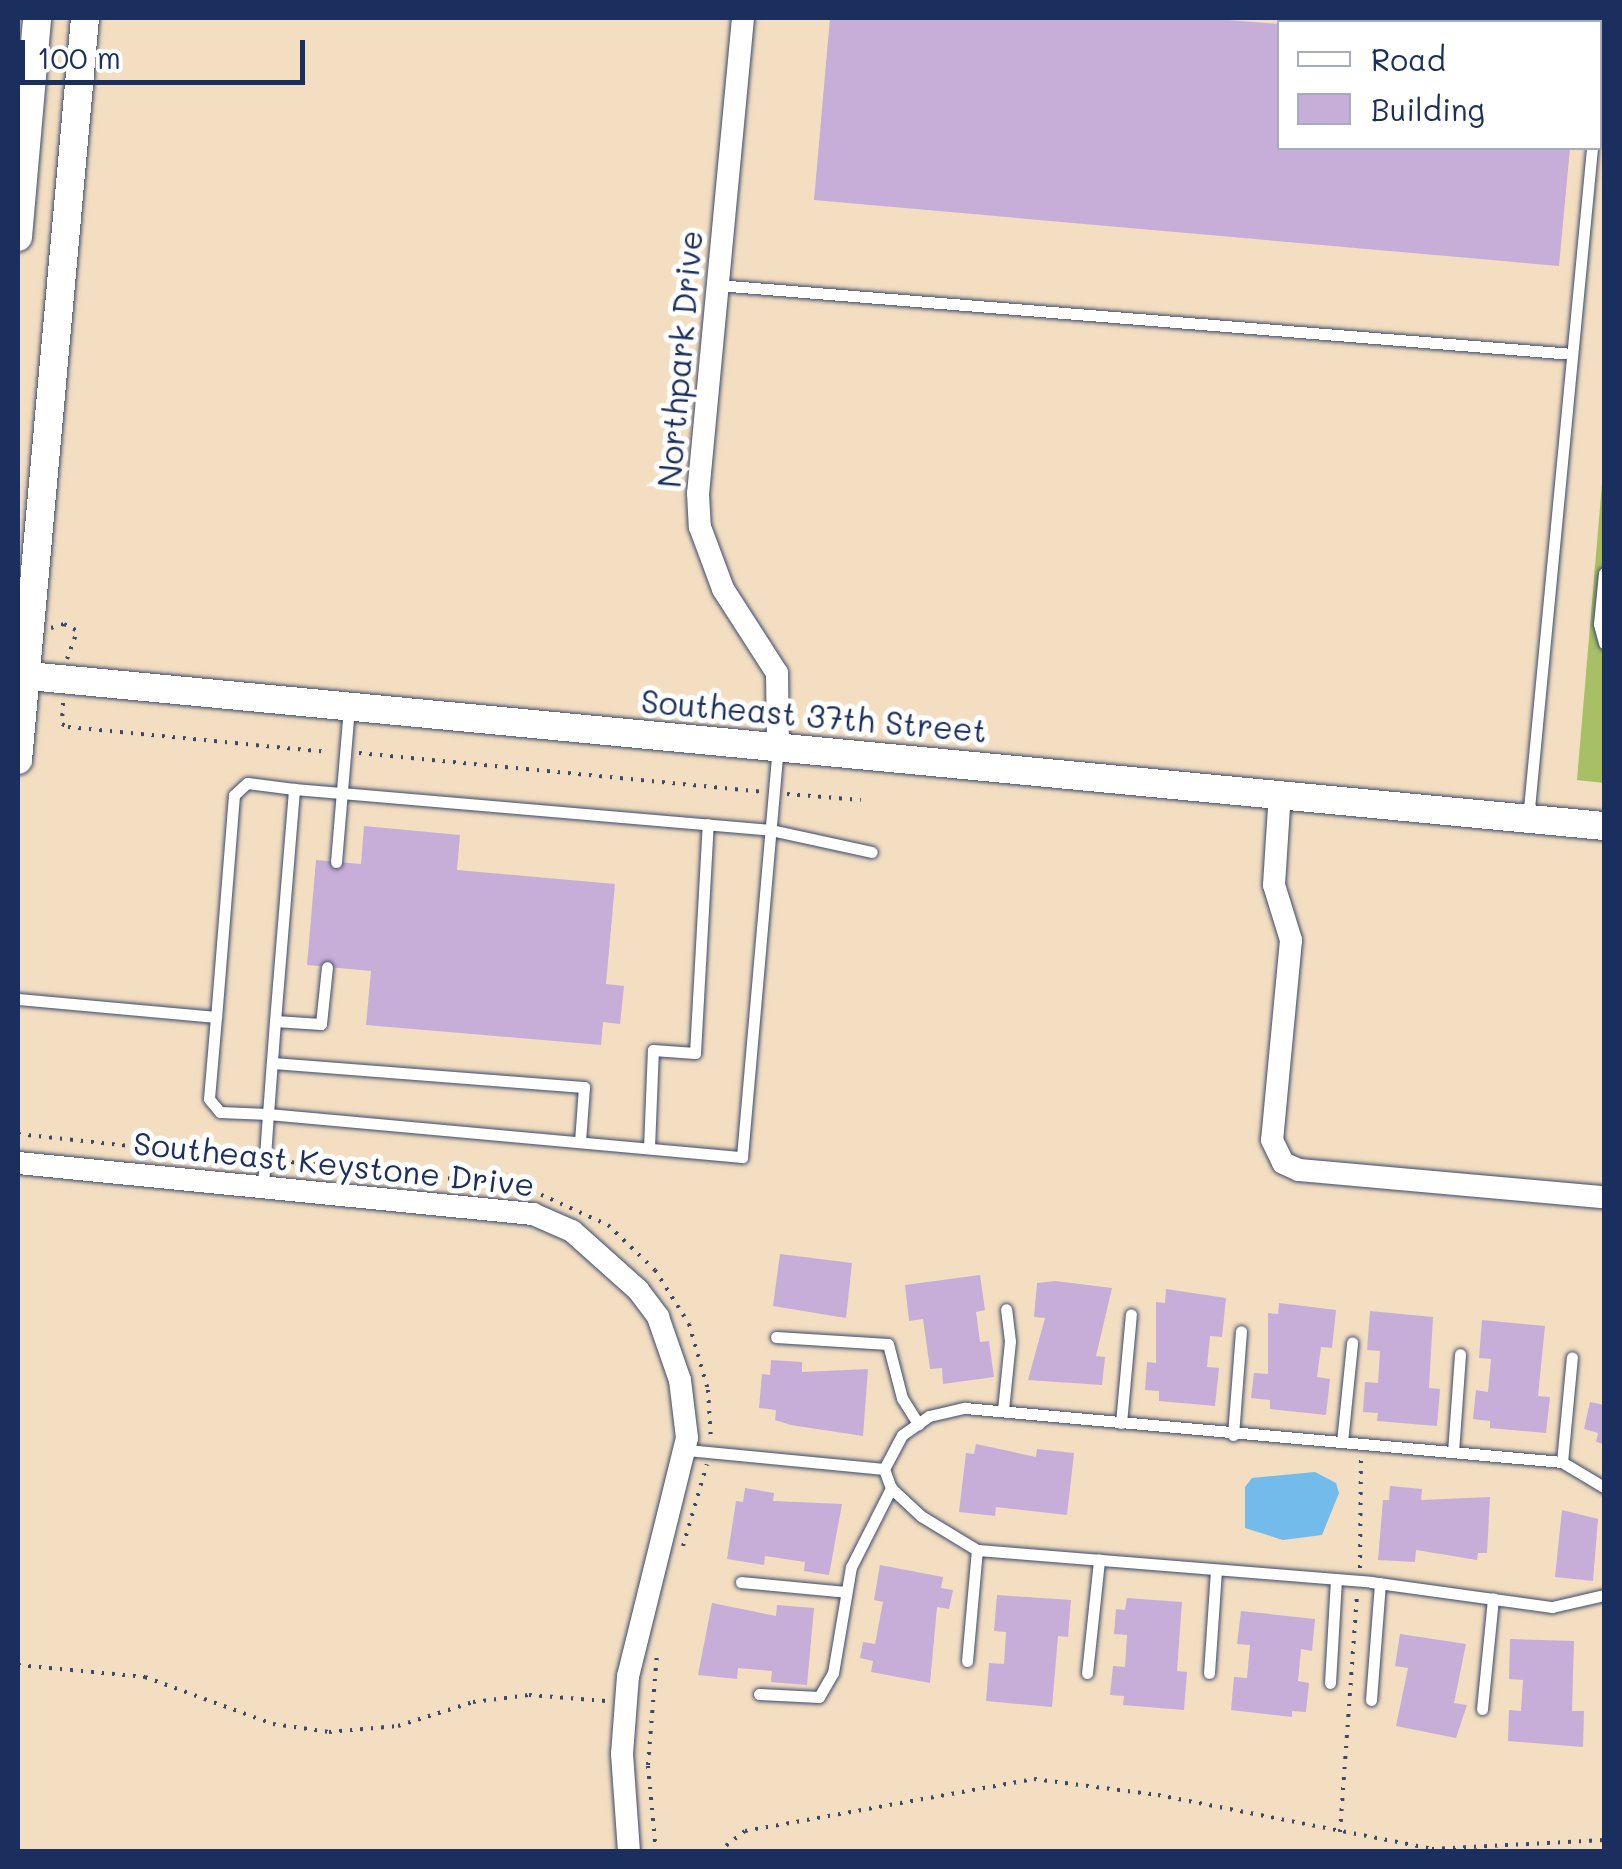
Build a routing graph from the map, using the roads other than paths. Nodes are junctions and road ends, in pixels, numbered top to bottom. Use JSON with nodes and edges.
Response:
{"nodes":[{"id":1,"x":37,"y":18,"type":"edge"},
{"id":2,"x":85,"y":18,"type":"edge"},
{"id":3,"x":742,"y":18,"type":"edge"},
{"id":4,"x":1592,"y":150,"type":"edge"},
{"id":5,"x":18,"y":237,"type":"edge"},
{"id":6,"x":717,"y":285,"type":"junction"},
{"id":7,"x":1572,"y":354,"type":"junction"},
{"id":8,"x":1604,"y":581,"type":"edge"},
{"id":9,"x":1604,"y":643,"type":"edge"},
{"id":10,"x":21,"y":676,"type":"edge"},
{"id":11,"x":349,"y":708,"type":"junction"},
{"id":12,"x":778,"y":746,"type":"junction"},
{"id":13,"x":18,"y":760,"type":"edge"},
{"id":14,"x":294,"y":788,"type":"junction"},
{"id":15,"x":341,"y":792,"type":"junction"},
{"id":16,"x":1280,"y":792,"type":"junction"},
{"id":17,"x":1528,"y":819,"type":"junction"},
{"id":18,"x":708,"y":824,"type":"junction"},
{"id":19,"x":1604,"y":826,"type":"edge"},
{"id":20,"x":771,"y":830,"type":"junction"},
{"id":21,"x":872,"y":852,"type":"dead end"},
{"id":22,"x":336,"y":862,"type":"dead end"},
{"id":23,"x":327,"y":967,"type":"dead end"},
{"id":24,"x":18,"y":1000,"type":"edge"},
{"id":25,"x":216,"y":1018,"type":"junction"},
{"id":26,"x":276,"y":1022,"type":"junction"},
{"id":27,"x":272,"y":1063,"type":"junction"},
{"id":28,"x":268,"y":1114,"type":"junction"},
{"id":29,"x":580,"y":1142,"type":"junction"},
{"id":30,"x":649,"y":1148,"type":"junction"},
{"id":31,"x":18,"y":1162,"type":"edge"},
{"id":32,"x":262,"y":1185,"type":"junction"},
{"id":33,"x":1604,"y":1197,"type":"edge"},
{"id":34,"x":1006,"y":1309,"type":"dead end"},
{"id":35,"x":1131,"y":1314,"type":"dead end"},
{"id":36,"x":1241,"y":1331,"type":"dead end"},
{"id":37,"x":776,"y":1338,"type":"dead end"},
{"id":38,"x":1352,"y":1342,"type":"dead end"},
{"id":39,"x":1460,"y":1354,"type":"dead end"},
{"id":40,"x":1572,"y":1357,"type":"dead end"},
{"id":41,"x":1002,"y":1410,"type":"junction"},
{"id":42,"x":1122,"y":1423,"type":"junction"},
{"id":43,"x":918,"y":1424,"type":"junction"},
{"id":44,"x":1234,"y":1435,"type":"junction"},
{"id":45,"x":1342,"y":1442,"type":"junction"},
{"id":46,"x":698,"y":1451,"type":"junction"},
{"id":47,"x":1453,"y":1452,"type":"junction"},
{"id":48,"x":1562,"y":1462,"type":"junction"},
{"id":49,"x":884,"y":1469,"type":"junction"},
{"id":50,"x":1604,"y":1487,"type":"edge"},
{"id":51,"x":890,"y":1488,"type":"junction"},
{"id":52,"x":977,"y":1550,"type":"junction"},
{"id":53,"x":1099,"y":1560,"type":"junction"},
{"id":54,"x":1216,"y":1570,"type":"junction"},
{"id":55,"x":1336,"y":1579,"type":"junction"},
{"id":56,"x":740,"y":1582,"type":"dead end"},
{"id":57,"x":1380,"y":1583,"type":"junction"},
{"id":58,"x":846,"y":1592,"type":"junction"},
{"id":59,"x":1604,"y":1595,"type":"edge"},
{"id":60,"x":1493,"y":1598,"type":"junction"},
{"id":61,"x":967,"y":1661,"type":"dead end"},
{"id":62,"x":1087,"y":1673,"type":"dead end"},
{"id":63,"x":1209,"y":1674,"type":"dead end"},
{"id":64,"x":1330,"y":1683,"type":"dead end"},
{"id":65,"x":758,"y":1694,"type":"dead end"},
{"id":66,"x":1371,"y":1700,"type":"dead end"},
{"id":67,"x":1482,"y":1709,"type":"dead end"},
{"id":68,"x":629,"y":1852,"type":"edge"}],
"edges":[{"from":1,"to":5,"type":"street"},
{"from":2,"to":10,"type":"street"},
{"from":3,"to":6,"type":"street","name":"Northpark Drive"},
{"from":4,"to":7,"type":"lane"},
{"from":6,"to":7,"type":"lane"},
{"from":6,"to":12,"type":"street","name":"Northpark Drive"},
{"from":7,"to":17,"type":"lane"},
{"from":8,"to":9,"type":"lane"},
{"from":10,"to":11,"type":"street","name":"Southeast 37th Street"},
{"from":10,"to":13,"type":"street"},
{"from":11,"to":12,"type":"street","name":"Southeast 37th Street"},
{"from":11,"to":15,"type":"lane"},
{"from":12,"to":16,"type":"street","name":"Southeast 37th Street"},
{"from":12,"to":20,"type":"lane"},
{"from":14,"to":15,"type":"lane"},
{"from":14,"to":25,"type":"lane"},
{"from":14,"to":26,"type":"lane"},
{"from":15,"to":18,"type":"lane"},
{"from":15,"to":22,"type":"lane"},
{"from":16,"to":17,"type":"street","name":"Southeast 37th Street"},
{"from":16,"to":33,"type":"street"},
{"from":17,"to":19,"type":"street","name":"Southeast 37th Street"},
{"from":18,"to":20,"type":"lane"},
{"from":18,"to":30,"type":"lane"},
{"from":20,"to":21,"type":"lane"},
{"from":20,"to":30,"type":"lane"},
{"from":23,"to":26,"type":"lane"},
{"from":24,"to":25,"type":"lane"},
{"from":25,"to":28,"type":"lane"},
{"from":26,"to":27,"type":"lane"},
{"from":27,"to":28,"type":"lane"},
{"from":27,"to":29,"type":"lane"},
{"from":28,"to":29,"type":"lane"},
{"from":28,"to":32,"type":"lane"},
{"from":29,"to":30,"type":"lane"},
{"from":31,"to":32,"type":"street","name":"Southeast Keystone Drive"},
{"from":32,"to":46,"type":"street","name":"Southeast Keystone Drive"},
{"from":34,"to":41,"type":"lane"},
{"from":35,"to":42,"type":"lane"},
{"from":36,"to":44,"type":"lane"},
{"from":37,"to":43,"type":"lane"},
{"from":38,"to":45,"type":"lane"},
{"from":39,"to":47,"type":"lane"},
{"from":40,"to":48,"type":"lane"},
{"from":41,"to":42,"type":"lane"},
{"from":41,"to":43,"type":"lane"},
{"from":42,"to":44,"type":"lane"},
{"from":43,"to":49,"type":"lane"},
{"from":44,"to":45,"type":"lane"},
{"from":45,"to":47,"type":"lane"},
{"from":46,"to":49,"type":"lane"},
{"from":46,"to":68,"type":"street","name":"Southeast Keystone Drive"},
{"from":47,"to":48,"type":"lane"},
{"from":48,"to":50,"type":"lane"},
{"from":49,"to":51,"type":"lane"},
{"from":51,"to":52,"type":"lane"},
{"from":51,"to":58,"type":"lane"},
{"from":52,"to":53,"type":"lane"},
{"from":52,"to":61,"type":"lane"},
{"from":53,"to":54,"type":"lane"},
{"from":53,"to":62,"type":"lane"},
{"from":54,"to":55,"type":"lane"},
{"from":54,"to":63,"type":"lane"},
{"from":55,"to":57,"type":"lane"},
{"from":55,"to":64,"type":"lane"},
{"from":56,"to":58,"type":"lane"},
{"from":57,"to":60,"type":"lane"},
{"from":57,"to":66,"type":"lane"},
{"from":58,"to":65,"type":"lane"},
{"from":59,"to":60,"type":"lane"},
{"from":60,"to":67,"type":"lane"}]}
